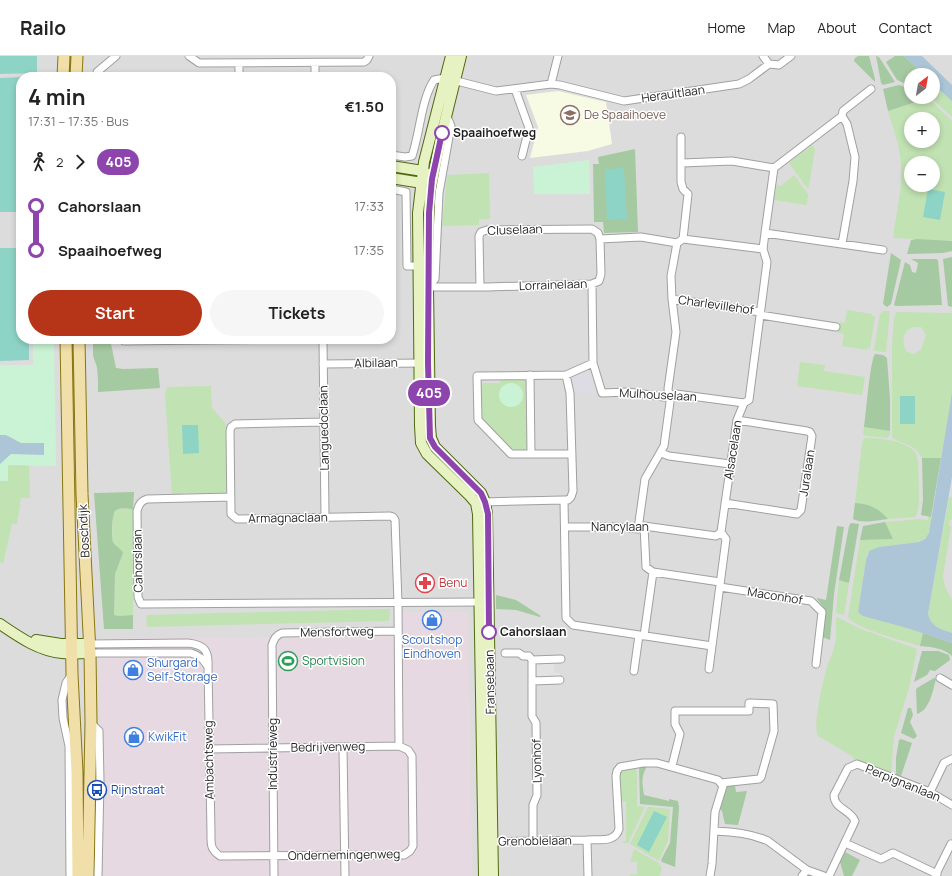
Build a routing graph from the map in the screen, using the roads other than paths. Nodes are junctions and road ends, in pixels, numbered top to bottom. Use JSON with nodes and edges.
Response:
{"nodes":[{"id":1,"x":64,"y":56,"type":"edge"},
{"id":2,"x":77,"y":56,"type":"edge"},
{"id":3,"x":116,"y":56,"type":"edge"},
{"id":4,"x":189,"y":56,"type":"edge"},
{"id":5,"x":369,"y":56,"type":"edge"},
{"id":6,"x":451,"y":56,"type":"edge"},
{"id":7,"x":461,"y":56,"type":"edge"},
{"id":8,"x":558,"y":56,"type":"edge"},
{"id":9,"x":763,"y":56,"type":"edge"},
{"id":10,"x":791,"y":56,"type":"edge"},
{"id":11,"x":108,"y":59,"type":"edge"},
{"id":12,"x":239,"y":63,"type":"junction"},
{"id":13,"x":315,"y":63,"type":"junction"},
{"id":14,"x":769,"y":64,"type":"junction"},
{"id":15,"x":64,"y":72,"type":"edge"},
{"id":16,"x":76,"y":72,"type":"edge"},
{"id":17,"x":97,"y":72,"type":"edge"},
{"id":18,"x":239,"y":72,"type":"edge"},
{"id":19,"x":315,"y":72,"type":"edge"},
{"id":20,"x":450,"y":79,"type":"junction"},
{"id":21,"x":551,"y":84,"type":"junction"},
{"id":22,"x":515,"y":89,"type":"junction"},
{"id":23,"x":871,"y":89,"type":"dead end"},
{"id":24,"x":446,"y":114,"type":"junction"},
{"id":25,"x":842,"y":116,"type":"junction"},
{"id":26,"x":681,"y":137,"type":"dead end"},
{"id":27,"x":396,"y":156,"type":"edge"},
{"id":28,"x":522,"y":156,"type":"dead end"},
{"id":29,"x":682,"y":163,"type":"junction"},
{"id":30,"x":396,"y":167,"type":"edge"},
{"id":31,"x":774,"y":168,"type":"junction"},
{"id":32,"x":423,"y":171,"type":"junction"},
{"id":33,"x":396,"y":179,"type":"edge"},
{"id":34,"x":432,"y":179,"type":"junction"},
{"id":35,"x":422,"y":183,"type":"junction"},
{"id":36,"x":396,"y":189,"type":"edge"},
{"id":37,"x":766,"y":233,"type":"junction"},
{"id":38,"x":600,"y":239,"type":"junction"},
{"id":39,"x":680,"y":241,"type":"junction"},
{"id":40,"x":842,"y":244,"type":"junction"},
{"id":41,"x":763,"y":249,"type":"junction"},
{"id":42,"x":883,"y":250,"type":"dead end"},
{"id":43,"x":418,"y":266,"type":"junction"},
{"id":44,"x":592,"y":284,"type":"junction"},
{"id":45,"x":423,"y":287,"type":"junction"},
{"id":46,"x":480,"y":287,"type":"junction"},
{"id":47,"x":672,"y":299,"type":"junction"},
{"id":48,"x":760,"y":313,"type":"junction"},
{"id":49,"x":836,"y":327,"type":"dead end"},
{"id":50,"x":66,"y":344,"type":"edge"},
{"id":51,"x":79,"y":344,"type":"edge"},
{"id":52,"x":323,"y":344,"type":"edge"},
{"id":53,"x":424,"y":363,"type":"junction"},
{"id":54,"x":593,"y":363,"type":"junction"},
{"id":55,"x":323,"y":364,"type":"junction"},
{"id":56,"x":530,"y":375,"type":"junction"},
{"id":57,"x":566,"y":375,"type":"junction"},
{"id":58,"x":670,"y":396,"type":"junction"},
{"id":59,"x":744,"y":403,"type":"junction"},
{"id":60,"x":737,"y":420,"type":"junction"},
{"id":61,"x":324,"y":422,"type":"junction"},
{"id":62,"x":661,"y":453,"type":"junction"},
{"id":63,"x":531,"y":454,"type":"junction"},
{"id":64,"x":572,"y":454,"type":"junction"},
{"id":65,"x":730,"y":464,"type":"junction"},
{"id":66,"x":231,"y":497,"type":"junction"},
{"id":67,"x":564,"y":500,"type":"junction"},
{"id":68,"x":481,"y":502,"type":"junction"},
{"id":69,"x":725,"y":503,"type":"junction"},
{"id":70,"x":325,"y":517,"type":"junction"},
{"id":71,"x":565,"y":527,"type":"junction"},
{"id":72,"x":641,"y":527,"type":"junction"},
{"id":73,"x":721,"y":532,"type":"junction"},
{"id":74,"x":653,"y":572,"type":"junction"},
{"id":75,"x":720,"y":584,"type":"junction"},
{"id":76,"x":484,"y":602,"type":"junction"},
{"id":77,"x":398,"y":603,"type":"junction"},
{"id":78,"x":0,"y":624,"type":"edge"},
{"id":79,"x":397,"y":631,"type":"junction"},
{"id":80,"x":277,"y":634,"type":"joint"},
{"id":81,"x":641,"y":636,"type":"junction"},
{"id":82,"x":169,"y":643,"type":"junction"},
{"id":83,"x":712,"y":646,"type":"junction"},
{"id":84,"x":72,"y":648,"type":"junction"},
{"id":85,"x":90,"y":649,"type":"junction"},
{"id":86,"x":170,"y":653,"type":"junction"},
{"id":87,"x":505,"y":653,"type":"dead end"},
{"id":88,"x":561,"y":659,"type":"dead end"},
{"id":89,"x":532,"y":660,"type":"junction"},
{"id":90,"x":816,"y":664,"type":"dead end"},
{"id":91,"x":208,"y":667,"type":"junction"},
{"id":92,"x":709,"y":669,"type":"dead end"},
{"id":93,"x":634,"y":671,"type":"dead end"},
{"id":94,"x":72,"y":674,"type":"junction"},
{"id":95,"x":940,"y":678,"type":"dead end"},
{"id":96,"x":560,"y":680,"type":"dead end"},
{"id":97,"x":532,"y":681,"type":"junction"},
{"id":98,"x":952,"y":685,"type":"edge"},
{"id":99,"x":91,"y":723,"type":"junction"},
{"id":100,"x":399,"y":746,"type":"junction"},
{"id":101,"x":274,"y":748,"type":"junction"},
{"id":102,"x":343,"y":748,"type":"junction"},
{"id":103,"x":209,"y":749,"type":"junction"},
{"id":104,"x":952,"y":759,"type":"edge"},
{"id":105,"x":672,"y":766,"type":"junction"},
{"id":106,"x":721,"y":782,"type":"junction"},
{"id":107,"x":930,"y":792,"type":"junction"},
{"id":108,"x":952,"y":805,"type":"edge"},
{"id":109,"x":714,"y":831,"type":"junction"},
{"id":110,"x":587,"y":840,"type":"junction"},
{"id":111,"x":533,"y":841,"type":"junction"},
{"id":112,"x":488,"y":842,"type":"junction"},
{"id":113,"x":845,"y":843,"type":"junction"},
{"id":114,"x":952,"y":845,"type":"edge"},
{"id":115,"x":214,"y":852,"type":"joint"},
{"id":116,"x":344,"y":855,"type":"junction"},
{"id":117,"x":274,"y":856,"type":"junction"},
{"id":118,"x":805,"y":873,"type":"edge"},
{"id":119,"x":936,"y":875,"type":"edge"},
{"id":120,"x":70,"y":876,"type":"edge"},
{"id":121,"x":78,"y":876,"type":"edge"},
{"id":122,"x":88,"y":876,"type":"edge"},
{"id":123,"x":98,"y":876,"type":"edge"},
{"id":124,"x":274,"y":876,"type":"edge"},
{"id":125,"x":345,"y":876,"type":"edge"},
{"id":126,"x":484,"y":876,"type":"edge"},
{"id":127,"x":493,"y":876,"type":"edge"},
{"id":128,"x":588,"y":876,"type":"edge"},
{"id":129,"x":710,"y":876,"type":"edge"},
{"id":130,"x":824,"y":876,"type":"edge"},
{"id":131,"x":829,"y":876,"type":"edge"}],
"edges":[{"from":1,"to":15,"type":"main road"},
{"from":2,"to":16,"type":"main road"},
{"from":3,"to":11,"type":"street"},
{"from":4,"to":12,"type":"street"},
{"from":5,"to":13,"type":"street"},
{"from":6,"to":20,"type":"street","name":"Fransebaan"},
{"from":7,"to":20,"type":"street","name":"Fransebaan"},
{"from":8,"to":21,"type":"street"},
{"from":9,"to":14,"type":"street"},
{"from":10,"to":14,"type":"street","name":"Heraultlaan"},
{"from":11,"to":17,"type":"street"},
{"from":12,"to":13,"type":"street"},
{"from":12,"to":18,"type":"street"},
{"from":13,"to":19,"type":"street"},
{"from":14,"to":21,"type":"street","name":"Heraultlaan"},
{"from":20,"to":22,"type":"street","name":"Heraultlaan"},
{"from":20,"to":24,"type":"street","name":"Fransebaan"},
{"from":20,"to":27,"type":"street"},
{"from":20,"to":32,"type":"street","name":"Fransebaan"},
{"from":21,"to":22,"type":"street","name":"Heraultlaan"},
{"from":22,"to":28,"type":"street"},
{"from":23,"to":25,"type":"street"},
{"from":24,"to":34,"type":"street","name":"Fransebaan"},
{"from":24,"to":45,"type":"street"},
{"from":25,"to":31,"type":"street"},
{"from":25,"to":40,"type":"street"},
{"from":26,"to":29,"type":"street"},
{"from":29,"to":31,"type":"street"},
{"from":29,"to":39,"type":"street","name":"Charlevillehof"},
{"from":30,"to":32,"type":"street"},
{"from":31,"to":37,"type":"street","name":"Alsacelaan"},
{"from":32,"to":34,"type":"street"},
{"from":32,"to":35,"type":"street","name":"Fransebaan"},
{"from":33,"to":35,"type":"street"},
{"from":34,"to":35,"type":"street"},
{"from":34,"to":45,"type":"street","name":"Fransebaan"},
{"from":35,"to":43,"type":"street","name":"Fransebaan"},
{"from":36,"to":43,"type":"street"},
{"from":37,"to":40,"type":"street"},
{"from":37,"to":41,"type":"street","name":"Alsacelaan"},
{"from":38,"to":39,"type":"street"},
{"from":38,"to":44,"type":"street","name":"Lorrainelaan"},
{"from":38,"to":46,"type":"street","name":"Cluselaan"},
{"from":39,"to":41,"type":"street"},
{"from":39,"to":47,"type":"street","name":"Charlevillehof"},
{"from":40,"to":42,"type":"street"},
{"from":41,"to":48,"type":"street","name":"Alsacelaan"},
{"from":43,"to":45,"type":"street","name":"Fransebaan"},
{"from":44,"to":46,"type":"street","name":"Lorrainelaan"},
{"from":44,"to":54,"type":"street"},
{"from":45,"to":46,"type":"street","name":"Lorrainelaan"},
{"from":45,"to":53,"type":"street","name":"Fransebaan"},
{"from":47,"to":48,"type":"street","name":"Charlevillehof"},
{"from":47,"to":58,"type":"street","name":"Charlevillehof"},
{"from":48,"to":49,"type":"street","name":"Charlevillehof"},
{"from":48,"to":59,"type":"street","name":"Alsacelaan"},
{"from":50,"to":84,"type":"main road","name":"Boschdijk"},
{"from":51,"to":85,"type":"main road","name":"Boschdijk"},
{"from":52,"to":55,"type":"street","name":"Languedoclaan"},
{"from":53,"to":55,"type":"street","name":"Albilaan"},
{"from":53,"to":68,"type":"street","name":"Fransebaan"},
{"from":54,"to":57,"type":"street"},
{"from":54,"to":58,"type":"street","name":"Mulhouselaan"},
{"from":55,"to":61,"type":"street","name":"Languedoclaan"},
{"from":56,"to":57,"type":"street"},
{"from":56,"to":63,"type":"street"},
{"from":56,"to":63,"type":"street"},
{"from":57,"to":64,"type":"street"},
{"from":58,"to":59,"type":"street","name":"Mulhouselaan"},
{"from":58,"to":62,"type":"street","name":"Charlevillehof"},
{"from":59,"to":60,"type":"street","name":"Alsacelaan"},
{"from":60,"to":65,"type":"street","name":"Alsacelaan"},
{"from":60,"to":69,"type":"street","name":"Juralaan"},
{"from":61,"to":66,"type":"street","name":"Armagnaclaan"},
{"from":61,"to":70,"type":"street","name":"Languedoclaan"},
{"from":62,"to":65,"type":"street"},
{"from":62,"to":72,"type":"street","name":"Charlevillehof"},
{"from":63,"to":64,"type":"street"},
{"from":64,"to":67,"type":"street"},
{"from":65,"to":69,"type":"street","name":"Alsacelaan"},
{"from":66,"to":70,"type":"street","name":"Armagnaclaan"},
{"from":66,"to":77,"type":"street","name":"Cahorslaan"},
{"from":67,"to":68,"type":"street"},
{"from":67,"to":71,"type":"street"},
{"from":68,"to":76,"type":"street","name":"Fransebaan"},
{"from":69,"to":73,"type":"street","name":"Alsacelaan"},
{"from":70,"to":77,"type":"street","name":"Armagnaclaan"},
{"from":71,"to":72,"type":"street","name":"Nancylaan"},
{"from":71,"to":81,"type":"street"},
{"from":72,"to":73,"type":"street","name":"Nancylaan"},
{"from":72,"to":74,"type":"street","name":"Charlevillehof"},
{"from":73,"to":75,"type":"street","name":"Alsacelaan"},
{"from":74,"to":75,"type":"street"},
{"from":74,"to":81,"type":"street"},
{"from":75,"to":83,"type":"street","name":"Alsacelaan"},
{"from":75,"to":90,"type":"street","name":"Maconhof"},
{"from":76,"to":77,"type":"street","name":"Cahorslaan"},
{"from":76,"to":112,"type":"street","name":"Fransebaan"},
{"from":77,"to":79,"type":"street"},
{"from":78,"to":84,"type":"street"},
{"from":79,"to":80,"type":"street","name":"Mensfortweg"},
{"from":79,"to":100,"type":"street"},
{"from":80,"to":101,"type":"street","name":"Industrieweg"},
{"from":81,"to":83,"type":"street"},
{"from":81,"to":93,"type":"street"},
{"from":82,"to":85,"type":"street","name":"Ambachtsweg"},
{"from":82,"to":86,"type":"street"},
{"from":82,"to":91,"type":"street","name":"Ambachtsweg"},
{"from":83,"to":92,"type":"street","name":"Alsacelaan"},
{"from":84,"to":85,"type":"street"},
{"from":84,"to":94,"type":"main road","name":"Boschdijk"},
{"from":85,"to":86,"type":"street"},
{"from":85,"to":99,"type":"main road","name":"Boschdijk"},
{"from":86,"to":91,"type":"street"},
{"from":87,"to":89,"type":"street"},
{"from":88,"to":89,"type":"street"},
{"from":89,"to":97,"type":"street","name":"Lyonhof"},
{"from":91,"to":103,"type":"street","name":"Ambachtsweg"},
{"from":94,"to":120,"type":"street","name":"Boschdijk"},
{"from":94,"to":121,"type":"main road","name":"Boschdijk"},
{"from":95,"to":98,"type":"street"},
{"from":96,"to":97,"type":"street"},
{"from":97,"to":111,"type":"street","name":"Lyonhof"},
{"from":99,"to":122,"type":"main road","name":"Boschdijk"},
{"from":99,"to":123,"type":"street","name":"Boschdijk"},
{"from":100,"to":102,"type":"street","name":"Bedrijvenweg"},
{"from":100,"to":116,"type":"street","name":"Ondernemingenweg"},
{"from":101,"to":102,"type":"street","name":"Bedrijvenweg"},
{"from":101,"to":103,"type":"street","name":"Bedrijvenweg"},
{"from":101,"to":117,"type":"street","name":"Industrieweg"},
{"from":102,"to":116,"type":"street"},
{"from":103,"to":115,"type":"street","name":"Ambachtsweg"},
{"from":104,"to":107,"type":"street"},
{"from":105,"to":106,"type":"street"},
{"from":105,"to":106,"type":"street"},
{"from":105,"to":110,"type":"street","name":"Grenoblelaan"},
{"from":106,"to":109,"type":"street"},
{"from":107,"to":108,"type":"street","name":"Perpignanlaan"},
{"from":107,"to":113,"type":"street","name":"Perpignanlaan"},
{"from":109,"to":118,"type":"street"},
{"from":109,"to":129,"type":"street"},
{"from":110,"to":111,"type":"street","name":"Grenoblelaan"},
{"from":110,"to":128,"type":"street"},
{"from":111,"to":112,"type":"street","name":"Grenoblelaan"},
{"from":112,"to":126,"type":"street","name":"Fransebaan"},
{"from":112,"to":127,"type":"street","name":"Fransebaan"},
{"from":113,"to":119,"type":"street"},
{"from":113,"to":131,"type":"street"},
{"from":114,"to":119,"type":"street"},
{"from":115,"to":117,"type":"street","name":"Ondernemingenweg"},
{"from":116,"to":117,"type":"street","name":"Ondernemingenweg"},
{"from":116,"to":125,"type":"street"},
{"from":117,"to":124,"type":"street","name":"Industrieweg"},
{"from":118,"to":130,"type":"street"}]}
